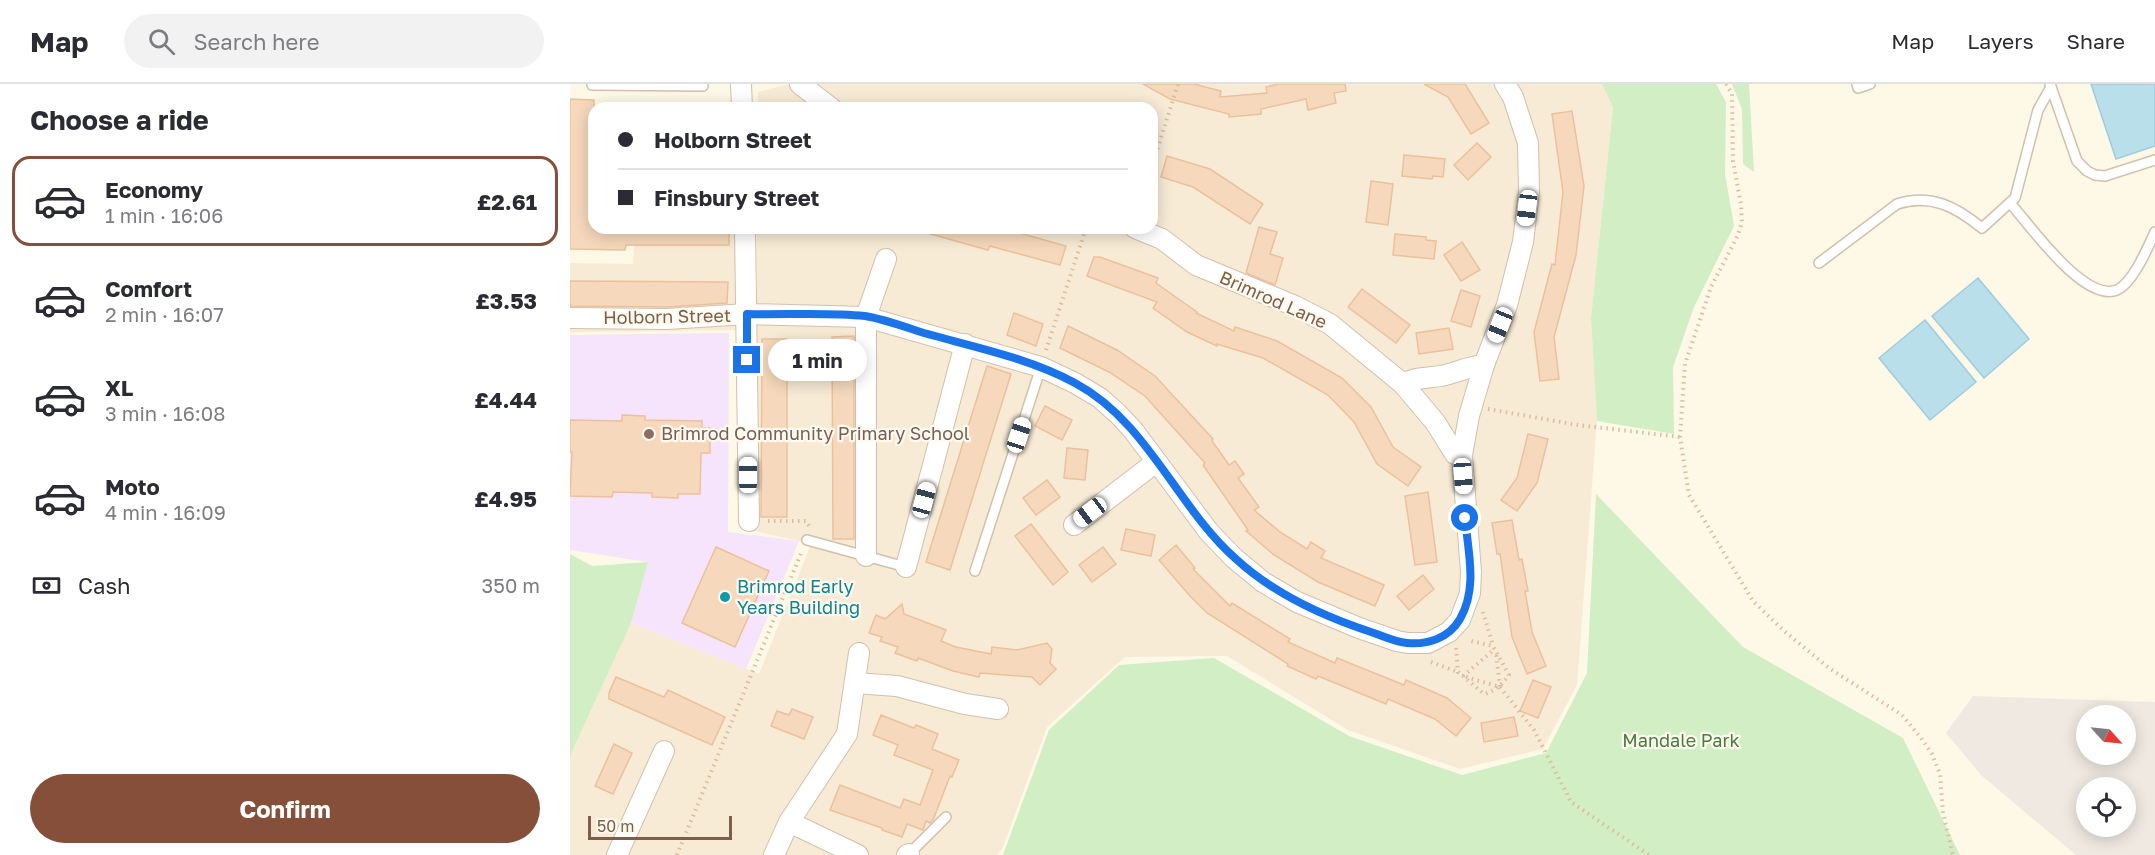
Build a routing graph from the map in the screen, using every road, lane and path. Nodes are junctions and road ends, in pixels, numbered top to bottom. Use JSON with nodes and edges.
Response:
{"nodes":[{"id":1,"x":741,"y":84,"type":"edge"},
{"id":2,"x":800,"y":84,"type":"edge"},
{"id":3,"x":1178,"y":84,"type":"edge"},
{"id":4,"x":1505,"y":84,"type":"edge"},
{"id":5,"x":1726,"y":84,"type":"edge"},
{"id":6,"x":1857,"y":84,"type":"edge"},
{"id":7,"x":1870,"y":84,"type":"edge"},
{"id":8,"x":592,"y":85,"type":"edge"},
{"id":9,"x":615,"y":85,"type":"edge"},
{"id":10,"x":2051,"y":85,"type":"edge"},
{"id":11,"x":703,"y":86,"type":"dead end"},
{"id":12,"x":742,"y":102,"type":"edge"},
{"id":13,"x":823,"y":102,"type":"edge"},
{"id":14,"x":1158,"y":147,"type":"edge"},
{"id":15,"x":2155,"y":160,"type":"edge"},
{"id":16,"x":2010,"y":203,"type":"junction"},
{"id":17,"x":2155,"y":232,"type":"edge"},
{"id":18,"x":745,"y":234,"type":"edge"},
{"id":19,"x":1084,"y":234,"type":"edge"},
{"id":20,"x":1150,"y":234,"type":"edge"},
{"id":21,"x":886,"y":259,"type":"dead end"},
{"id":22,"x":1820,"y":263,"type":"dead end"},
{"id":23,"x":747,"y":314,"type":"junction"},
{"id":24,"x":866,"y":316,"type":"junction"},
{"id":25,"x":570,"y":318,"type":"edge"},
{"id":26,"x":965,"y":344,"type":"junction"},
{"id":27,"x":1484,"y":365,"type":"junction"},
{"id":28,"x":1041,"y":367,"type":"junction"},
{"id":29,"x":1403,"y":384,"type":"junction"},
{"id":30,"x":1472,"y":406,"type":"junction"},
{"id":31,"x":1680,"y":437,"type":"junction"},
{"id":32,"x":1462,"y":455,"type":"junction"},
{"id":33,"x":1156,"y":462,"type":"junction"},
{"id":34,"x":749,"y":521,"type":"joint"},
{"id":35,"x":1074,"y":525,"type":"dead end"},
{"id":36,"x":807,"y":540,"type":"junction"},
{"id":37,"x":866,"y":556,"type":"junction"},
{"id":38,"x":906,"y":567,"type":"joint"},
{"id":39,"x":975,"y":571,"type":"dead end"},
{"id":40,"x":1470,"y":593,"type":"junction"},
{"id":41,"x":1452,"y":634,"type":"junction"},
{"id":42,"x":1494,"y":647,"type":"junction"},
{"id":43,"x":859,"y":653,"type":"dead end"},
{"id":44,"x":1463,"y":676,"type":"junction"},
{"id":45,"x":855,"y":683,"type":"junction"},
{"id":46,"x":1500,"y":687,"type":"junction"},
{"id":47,"x":998,"y":709,"type":"dead end"},
{"id":48,"x":664,"y":751,"type":"dead end"},
{"id":49,"x":946,"y":817,"type":"dead end"},
{"id":50,"x":789,"y":822,"type":"junction"},
{"id":51,"x":617,"y":855,"type":"edge"},
{"id":52,"x":677,"y":855,"type":"edge"},
{"id":53,"x":774,"y":855,"type":"edge"},
{"id":54,"x":858,"y":855,"type":"edge"},
{"id":55,"x":908,"y":855,"type":"edge"},
{"id":56,"x":1649,"y":855,"type":"edge"},
{"id":57,"x":1953,"y":855,"type":"edge"}],
"edges":[{"from":1,"to":12,"type":"street"},
{"from":2,"to":13,"type":"street"},
{"from":3,"to":14,"type":"path"},
{"from":4,"to":27,"type":"street"},
{"from":5,"to":31,"type":"path"},
{"from":6,"to":7,"type":"lane"},
{"from":8,"to":9,"type":"lane"},
{"from":9,"to":11,"type":"lane"},
{"from":10,"to":15,"type":"lane"},
{"from":10,"to":16,"type":"lane"},
{"from":16,"to":17,"type":"lane"},
{"from":16,"to":22,"type":"lane"},
{"from":18,"to":23,"type":"street"},
{"from":19,"to":28,"type":"path"},
{"from":20,"to":29,"type":"street","name":"Brimrod Lane"},
{"from":21,"to":24,"type":"street"},
{"from":23,"to":24,"type":"street","name":"Holborn Street"},
{"from":23,"to":25,"type":"street","name":"Holborn Street"},
{"from":23,"to":34,"type":"street"},
{"from":24,"to":26,"type":"street","name":"Holborn Street"},
{"from":24,"to":37,"type":"street"},
{"from":26,"to":28,"type":"street","name":"Holborn Street"},
{"from":26,"to":38,"type":"street"},
{"from":27,"to":29,"type":"street"},
{"from":27,"to":30,"type":"street"},
{"from":28,"to":33,"type":"street","name":"Holborn Street"},
{"from":28,"to":39,"type":"lane"},
{"from":29,"to":32,"type":"street","name":"Brimrod Lane"},
{"from":30,"to":31,"type":"path"},
{"from":30,"to":32,"type":"street"},
{"from":31,"to":57,"type":"path"},
{"from":32,"to":40,"type":"street"},
{"from":33,"to":35,"type":"street"},
{"from":33,"to":41,"type":"street","name":"Holborn Street"},
{"from":34,"to":36,"type":"path"},
{"from":36,"to":37,"type":"lane"},
{"from":36,"to":52,"type":"path"},
{"from":37,"to":38,"type":"lane"},
{"from":40,"to":41,"type":"street"},
{"from":40,"to":42,"type":"path"},
{"from":41,"to":42,"type":"path"},
{"from":41,"to":44,"type":"path"},
{"from":42,"to":44,"type":"path"},
{"from":42,"to":46,"type":"path"},
{"from":42,"to":46,"type":"path"},
{"from":43,"to":45,"type":"street"},
{"from":44,"to":46,"type":"path"},
{"from":44,"to":46,"type":"path"},
{"from":45,"to":47,"type":"street"},
{"from":45,"to":50,"type":"street"},
{"from":46,"to":56,"type":"path"},
{"from":48,"to":51,"type":"street"},
{"from":49,"to":55,"type":"lane"},
{"from":50,"to":53,"type":"street"},
{"from":50,"to":54,"type":"street"}]}
